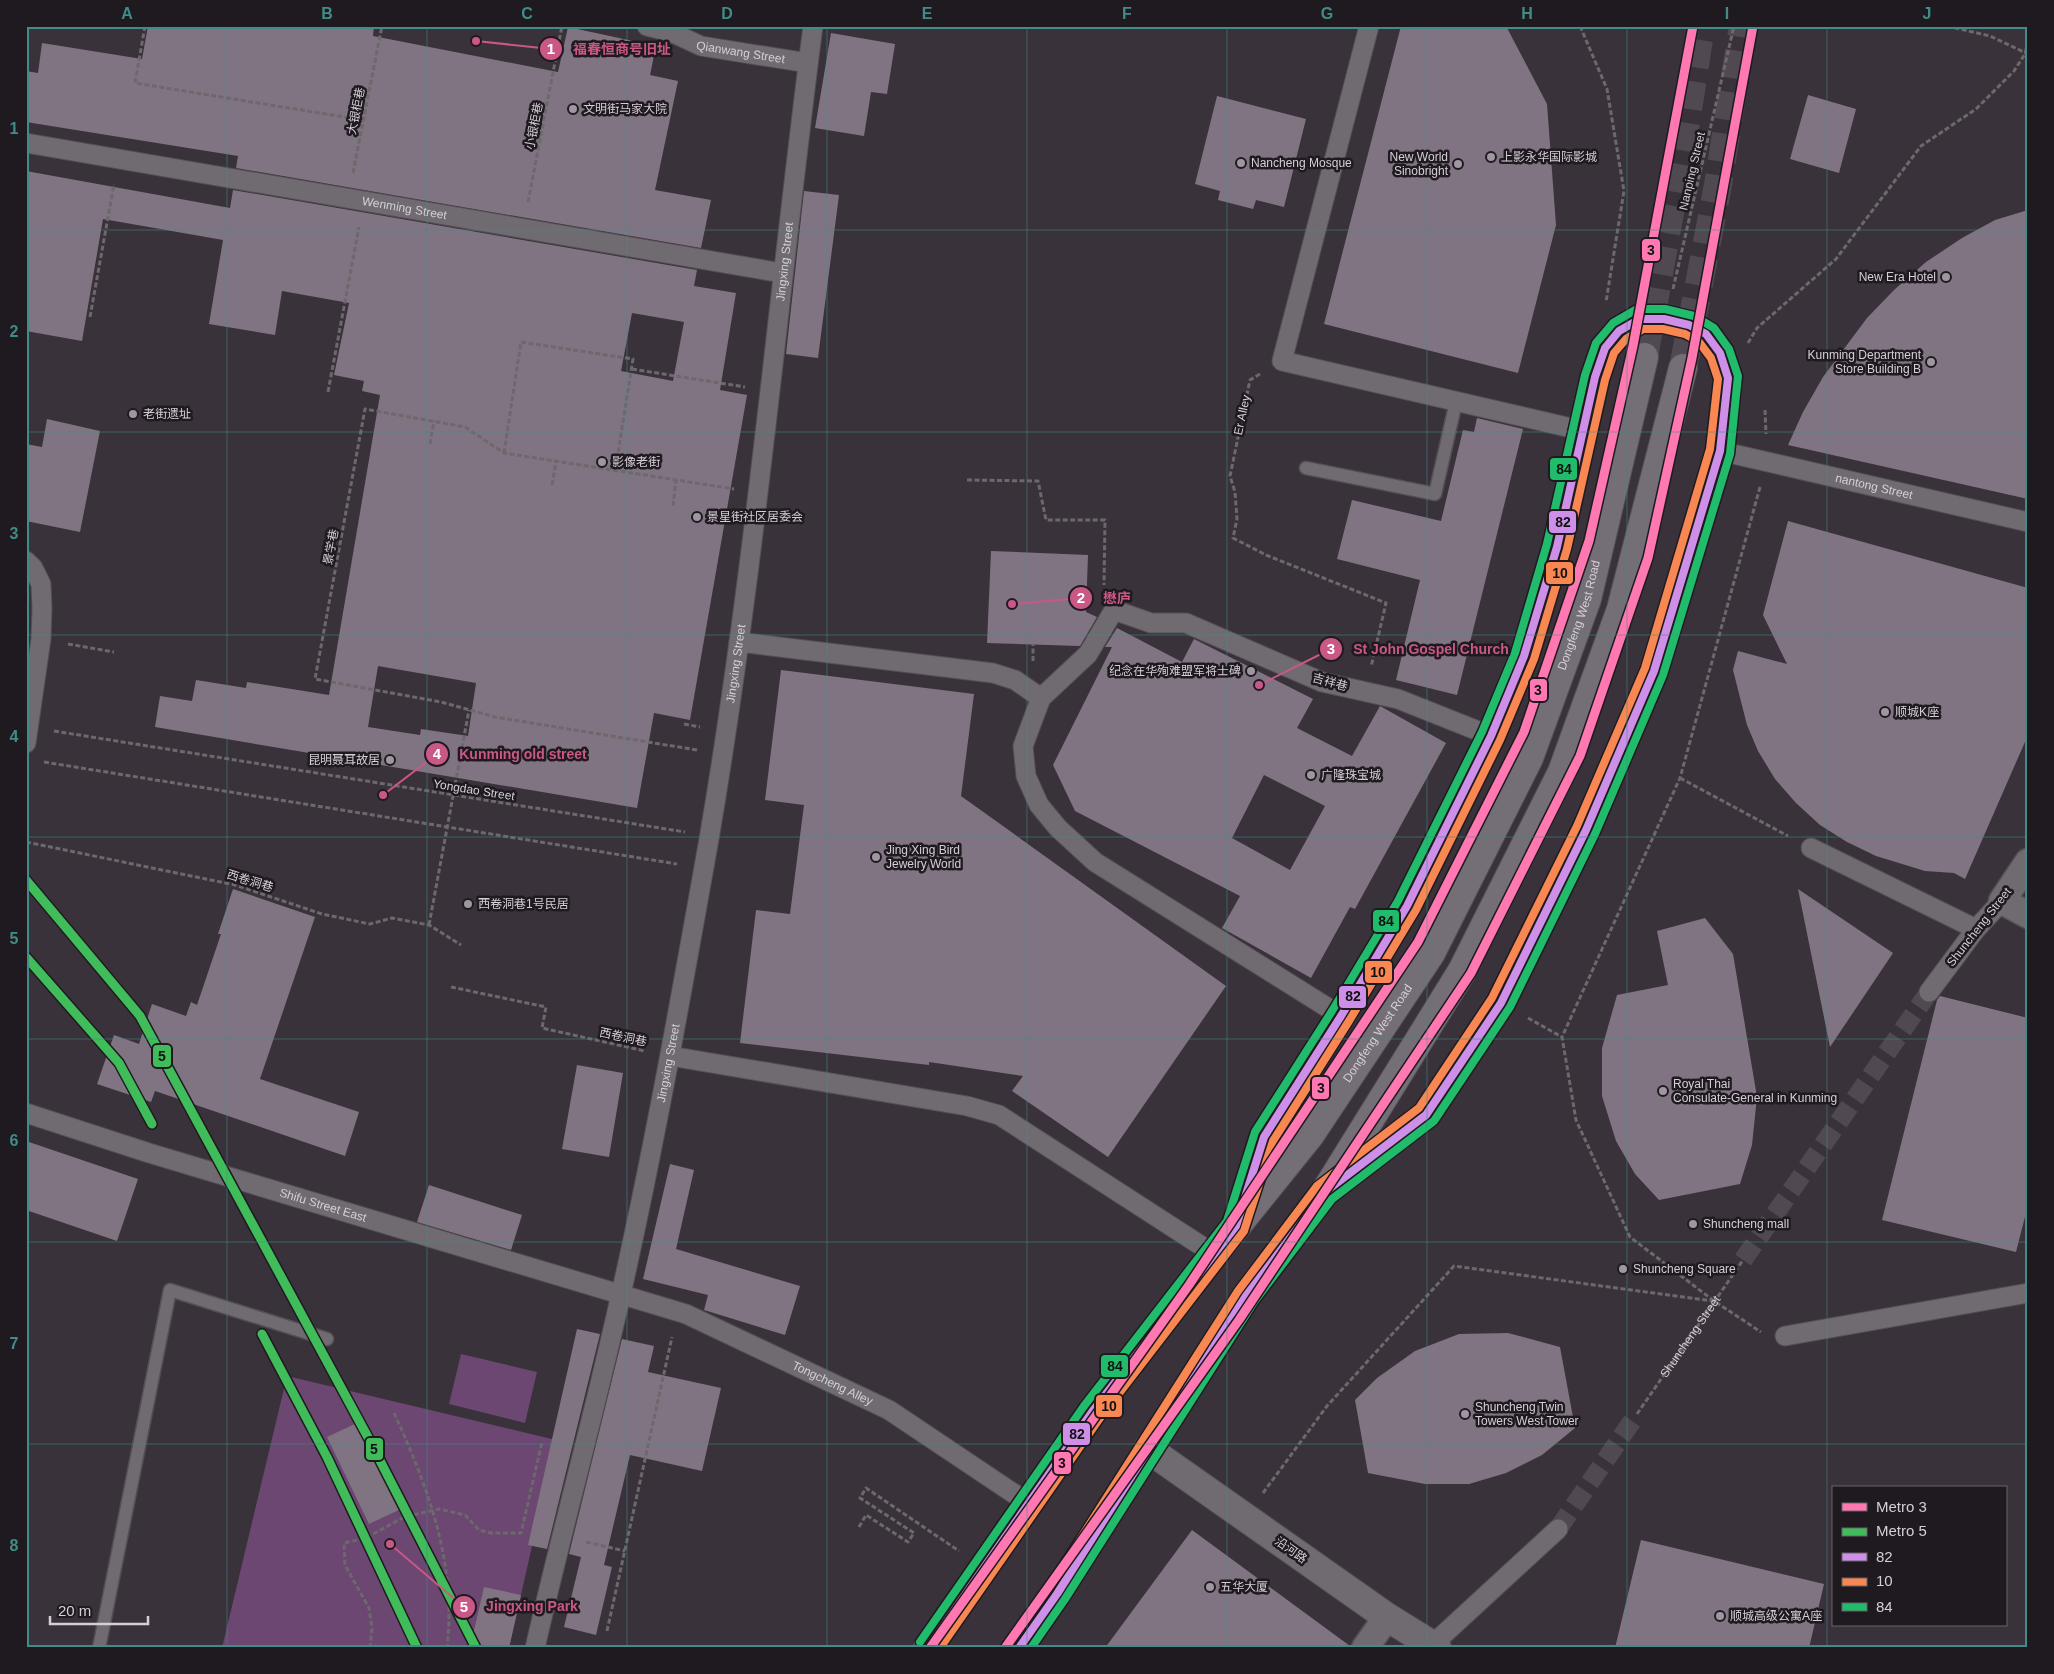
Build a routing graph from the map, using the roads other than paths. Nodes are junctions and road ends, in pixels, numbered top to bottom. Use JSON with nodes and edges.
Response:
{"nodes":[{"id":1,"x":647,"y":26,"type":"edge"},
{"id":2,"x":813,"y":26,"type":"edge"},
{"id":3,"x":1369,"y":26,"type":"edge"},
{"id":4,"x":808,"y":63,"type":"junction"},
{"id":5,"x":26,"y":143,"type":"edge"},
{"id":6,"x":782,"y":273,"type":"junction"},
{"id":7,"x":1644,"y":357,"type":"tunnel mouth"},
{"id":8,"x":1683,"y":368,"type":"tunnel mouth"},
{"id":9,"x":1456,"y":402,"type":"junction"},
{"id":10,"x":1584,"y":430,"type":"junction"},
{"id":11,"x":1720,"y":451,"type":"junction"},
{"id":12,"x":1306,"y":468,"type":"dead end"},
{"id":13,"x":2028,"y":522,"type":"edge"},
{"id":14,"x":26,"y":561,"type":"edge"},
{"id":15,"x":739,"y":642,"type":"junction"},
{"id":16,"x":1041,"y":698,"type":"junction"},
{"id":17,"x":28,"y":735,"type":"edge"},
{"id":18,"x":1491,"y":736,"type":"junction"},
{"id":19,"x":1811,"y":848,"type":"road end"},
{"id":20,"x":2028,"y":862,"type":"edge"},
{"id":21,"x":2002,"y":901,"type":"junction"},
{"id":22,"x":2028,"y":915,"type":"edge"},
{"id":23,"x":1976,"y":929,"type":"junction"},
{"id":24,"x":1929,"y":992,"type":"tunnel mouth"},
{"id":25,"x":1340,"y":1016,"type":"junction"},
{"id":26,"x":670,"y":1056,"type":"junction"},
{"id":27,"x":26,"y":1113,"type":"edge"},
{"id":28,"x":1325,"y":1192,"type":"junction"},
{"id":29,"x":1236,"y":1226,"type":"junction"},
{"id":30,"x":1214,"y":1254,"type":"junction"},
{"id":31,"x":2028,"y":1293,"type":"edge"},
{"id":32,"x":621,"y":1295,"type":"junction"},
{"id":33,"x":1784,"y":1336,"type":"road end"},
{"id":34,"x":327,"y":1339,"type":"dead end"},
{"id":35,"x":1148,"y":1449,"type":"junction"},
{"id":36,"x":1028,"y":1504,"type":"junction"},
{"id":37,"x":1558,"y":1529,"type":"tunnel mouth"},
{"id":38,"x":1387,"y":1617,"type":"junction"},
{"id":39,"x":1435,"y":1646,"type":"edge"},
{"id":40,"x":99,"y":1648,"type":"edge"},
{"id":41,"x":535,"y":1648,"type":"edge"},
{"id":42,"x":928,"y":1648,"type":"edge"},
{"id":43,"x":1019,"y":1648,"type":"edge"},
{"id":44,"x":1365,"y":1648,"type":"edge"}],
"edges":[{"from":1,"to":4,"type":"street","name":"Qianwang Street"},
{"from":2,"to":4,"type":"street","name":"Jingxing Street"},
{"from":3,"to":9,"type":"street"},
{"from":4,"to":6,"type":"street","name":"Jingxing Street"},
{"from":5,"to":6,"type":"street","name":"Wenming Street"},
{"from":6,"to":15,"type":"street","name":"Jingxing Street"},
{"from":7,"to":29,"type":"main road","name":"Dongfeng West Road"},
{"from":8,"to":28,"type":"main road"},
{"from":9,"to":10,"type":"street"},
{"from":9,"to":12,"type":"lane"},
{"from":10,"to":11,"type":"main road"},
{"from":10,"to":18,"type":"main road"},
{"from":11,"to":13,"type":"street","name":"nantong Street"},
{"from":11,"to":28,"type":"main road"},
{"from":14,"to":17,"type":"street"},
{"from":15,"to":16,"type":"street"},
{"from":15,"to":26,"type":"street","name":"Jingxing Street"},
{"from":16,"to":18,"type":"street","name":"吉祥巷"},
{"from":16,"to":25,"type":"street"},
{"from":18,"to":25,"type":"main road"},
{"from":19,"to":23,"type":"street"},
{"from":20,"to":21,"type":"street","name":"Shuncheng Street"},
{"from":21,"to":22,"type":"street"},
{"from":21,"to":23,"type":"street","name":"Shuncheng Street"},
{"from":23,"to":24,"type":"street","name":"Shuncheng Street"},
{"from":25,"to":29,"type":"main road"},
{"from":26,"to":30,"type":"street"},
{"from":26,"to":32,"type":"street","name":"Jingxing Street"},
{"from":27,"to":32,"type":"street","name":"Shifu Street East"},
{"from":28,"to":35,"type":"main road"},
{"from":29,"to":30,"type":"main road","name":"Dongfeng West Road"},
{"from":30,"to":36,"type":"main road","name":"Dongfeng West Road"},
{"from":31,"to":33,"type":"street"},
{"from":32,"to":36,"type":"street","name":"Tongcheng Alley"},
{"from":32,"to":41,"type":"street","name":"Jingxing Street"},
{"from":34,"to":40,"type":"lane"},
{"from":35,"to":38,"type":"street","name":"沿河路"},
{"from":35,"to":43,"type":"main road"},
{"from":36,"to":42,"type":"main road","name":"Dongfeng West Road"},
{"from":37,"to":39,"type":"street"},
{"from":38,"to":39,"type":"street","name":"沿河路"},
{"from":38,"to":44,"type":"street"}]}
